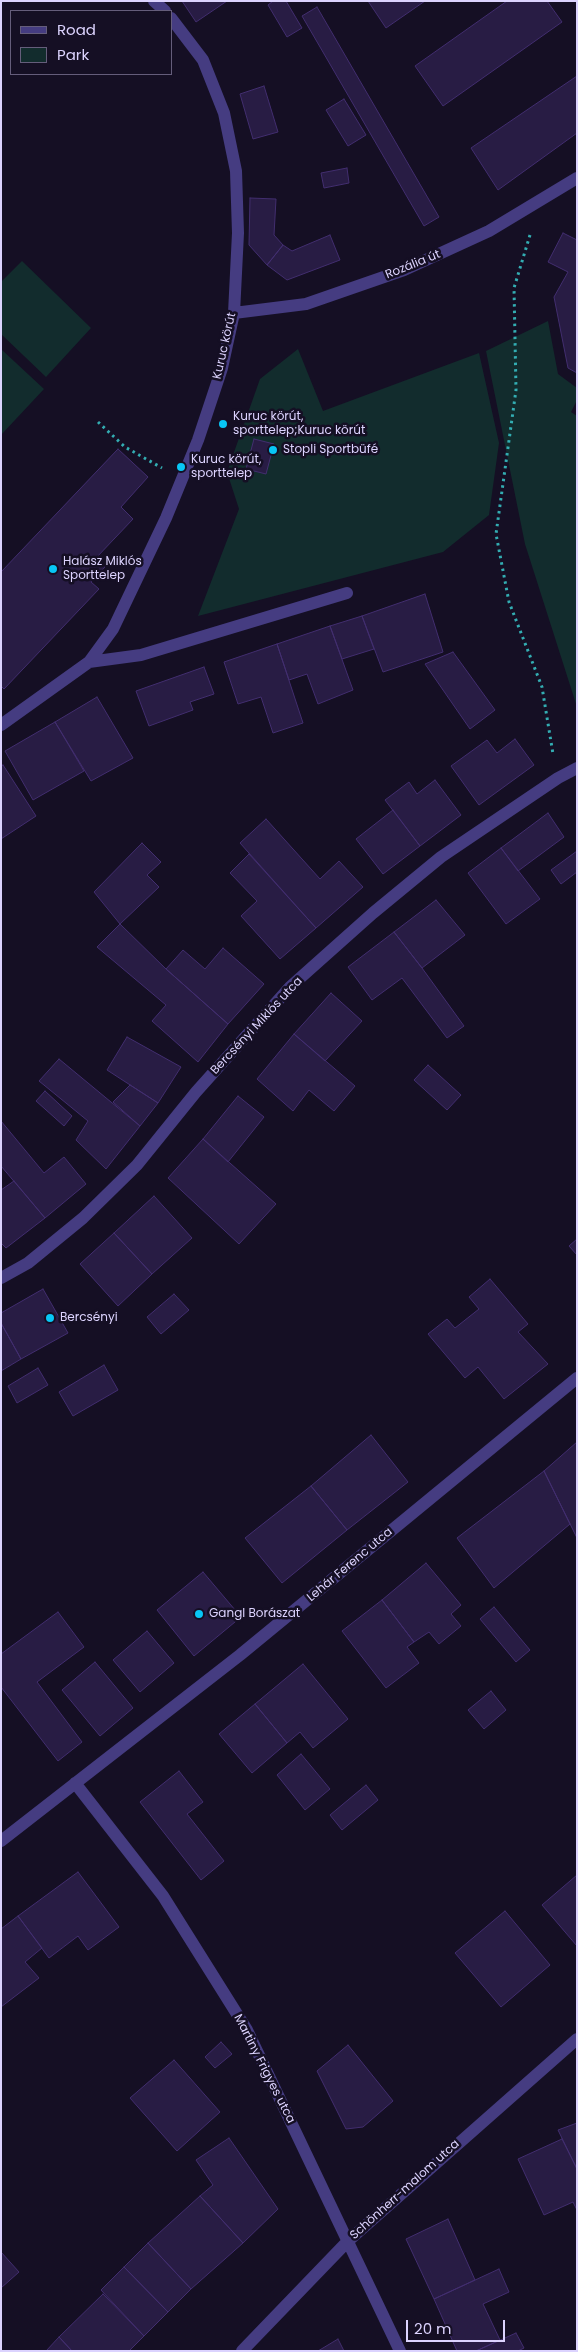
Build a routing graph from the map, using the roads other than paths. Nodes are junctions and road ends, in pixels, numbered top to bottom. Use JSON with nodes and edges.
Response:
{"nodes":[{"id":1,"x":154,"y":1,"type":"edge"},
{"id":2,"x":164,"y":10,"type":"edge"},
{"id":3,"x":172,"y":19,"type":"edge"},
{"id":4,"x":577,"y":178,"type":"edge"},
{"id":5,"x":234,"y":313,"type":"junction"},
{"id":6,"x":347,"y":593,"type":"dead end"},
{"id":7,"x":89,"y":662,"type":"junction"},
{"id":8,"x":1,"y":725,"type":"edge"},
{"id":9,"x":577,"y":768,"type":"edge"},
{"id":10,"x":1,"y":1278,"type":"edge"},
{"id":11,"x":577,"y":1378,"type":"edge"},
{"id":12,"x":75,"y":1783,"type":"junction"},
{"id":13,"x":1,"y":1841,"type":"edge"},
{"id":14,"x":577,"y":2040,"type":"edge"},
{"id":15,"x":347,"y":2242,"type":"junction"},
{"id":16,"x":242,"y":2351,"type":"edge"},
{"id":17,"x":400,"y":2351,"type":"edge"}],
"edges":[{"from":1,"to":2,"type":"street"},
{"from":3,"to":5,"type":"street","name":"Kuruc körút"},
{"from":4,"to":5,"type":"street","name":"Rozália út"},
{"from":5,"to":7,"type":"street","name":"Kuruc körút"},
{"from":6,"to":7,"type":"street","name":"Kuruc körút"},
{"from":7,"to":8,"type":"street","name":"Kuruc körút"},
{"from":9,"to":10,"type":"street","name":"Bercsényi Miklós utca"},
{"from":11,"to":12,"type":"street","name":"Lehár Ferenc utca"},
{"from":12,"to":13,"type":"street","name":"Lehár Ferenc utca"},
{"from":12,"to":15,"type":"street","name":"Martiny Frigyes utca"},
{"from":14,"to":15,"type":"street","name":"Schönherr-malom utca"},
{"from":15,"to":16,"type":"street","name":"Schönherr-malom utca"},
{"from":15,"to":17,"type":"street","name":"Martiny Frigyes utca"}]}
